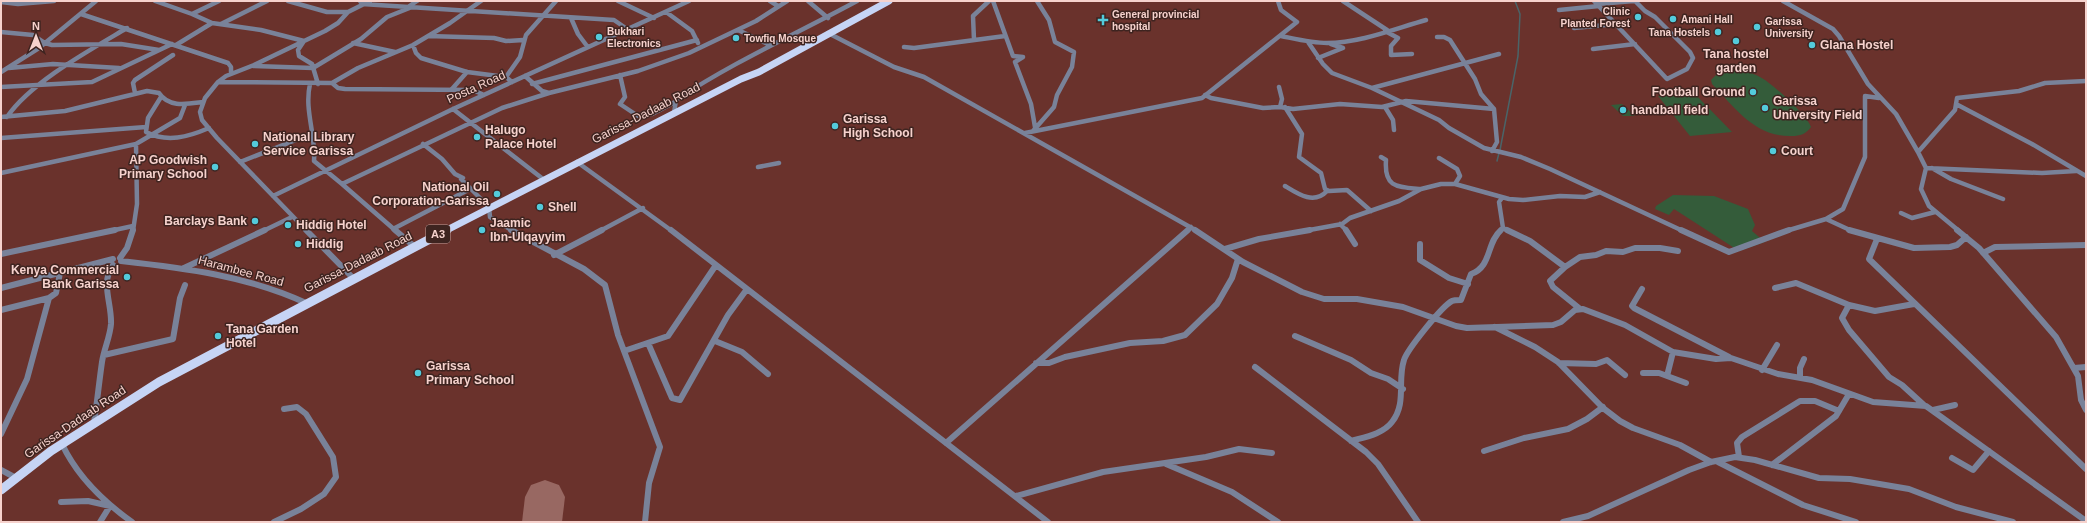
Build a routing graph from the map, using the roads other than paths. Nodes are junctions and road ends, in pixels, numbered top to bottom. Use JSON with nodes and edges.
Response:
{"nodes":[{"id":1,"x":54,"y":1,"type":"edge"},
{"id":2,"x":96,"y":1,"type":"edge"},
{"id":3,"x":155,"y":1,"type":"edge"},
{"id":4,"x":219,"y":1,"type":"edge"},
{"id":5,"x":267,"y":1,"type":"edge"},
{"id":6,"x":288,"y":1,"type":"edge"},
{"id":7,"x":370,"y":1,"type":"edge"},
{"id":8,"x":417,"y":1,"type":"edge"},
{"id":9,"x":481,"y":1,"type":"edge"},
{"id":10,"x":556,"y":1,"type":"edge"},
{"id":11,"x":618,"y":1,"type":"edge"},
{"id":12,"x":689,"y":1,"type":"edge"},
{"id":13,"x":770,"y":1,"type":"edge"},
{"id":14,"x":788,"y":1,"type":"edge"},
{"id":15,"x":808,"y":1,"type":"edge"},
{"id":16,"x":857,"y":1,"type":"edge"},
{"id":17,"x":889,"y":1,"type":"edge"},
{"id":18,"x":989,"y":1,"type":"edge"},
{"id":19,"x":993,"y":1,"type":"edge"},
{"id":20,"x":1037,"y":1,"type":"edge"},
{"id":21,"x":1278,"y":1,"type":"edge"},
{"id":22,"x":1342,"y":1,"type":"edge"},
{"id":23,"x":1634,"y":1,"type":"edge"},
{"id":24,"x":1783,"y":1,"type":"edge"},
{"id":25,"x":1,"y":2,"type":"edge"},
{"id":26,"x":361,"y":3,"type":"edge"},
{"id":27,"x":1596,"y":4,"type":"edge"},
{"id":28,"x":778,"y":6,"type":"junction"},
{"id":29,"x":410,"y":7,"type":"junction"},
{"id":30,"x":1559,"y":10,"type":"dead end"},
{"id":31,"x":467,"y":11,"type":"junction"},
{"id":32,"x":348,"y":12,"type":"junction"},
{"id":33,"x":666,"y":12,"type":"junction"},
{"id":34,"x":81,"y":14,"type":"junction"},
{"id":35,"x":192,"y":14,"type":"junction"},
{"id":36,"x":541,"y":16,"type":"junction"},
{"id":37,"x":571,"y":18,"type":"junction"},
{"id":38,"x":654,"y":18,"type":"junction"},
{"id":39,"x":828,"y":18,"type":"junction"},
{"id":40,"x":1426,"y":20,"type":"dead end"},
{"id":41,"x":212,"y":23,"type":"junction"},
{"id":42,"x":220,"y":24,"type":"junction"},
{"id":43,"x":1616,"y":24,"type":"junction"},
{"id":44,"x":127,"y":28,"type":"junction"},
{"id":45,"x":1574,"y":28,"type":"dead end"},
{"id":46,"x":627,"y":29,"type":"junction"},
{"id":47,"x":738,"y":30,"type":"junction"},
{"id":48,"x":1386,"y":30,"type":"junction"},
{"id":49,"x":1,"y":32,"type":"edge"},
{"id":50,"x":828,"y":34,"type":"junction"},
{"id":51,"x":428,"y":36,"type":"junction"},
{"id":52,"x":1006,"y":36,"type":"junction"},
{"id":53,"x":1281,"y":36,"type":"junction"},
{"id":54,"x":1437,"y":37,"type":"dead end"},
{"id":55,"x":523,"y":40,"type":"junction"},
{"id":56,"x":697,"y":40,"type":"junction"},
{"id":57,"x":974,"y":40,"type":"junction"},
{"id":58,"x":304,"y":41,"type":"junction"},
{"id":59,"x":1308,"y":42,"type":"junction"},
{"id":60,"x":46,"y":43,"type":"junction"},
{"id":61,"x":353,"y":43,"type":"junction"},
{"id":62,"x":1328,"y":43,"type":"junction"},
{"id":63,"x":100,"y":44,"type":"junction"},
{"id":64,"x":1635,"y":44,"type":"junction"},
{"id":65,"x":174,"y":45,"type":"junction"},
{"id":66,"x":413,"y":45,"type":"junction"},
{"id":67,"x":770,"y":45,"type":"junction"},
{"id":68,"x":587,"y":46,"type":"junction"},
{"id":69,"x":904,"y":47,"type":"dead end"},
{"id":70,"x":700,"y":48,"type":"junction"},
{"id":71,"x":1593,"y":49,"type":"dead end"},
{"id":72,"x":159,"y":50,"type":"junction"},
{"id":73,"x":396,"y":52,"type":"junction"},
{"id":74,"x":1412,"y":54,"type":"dead end"},
{"id":75,"x":1499,"y":54,"type":"dead end"},
{"id":76,"x":172,"y":55,"type":"dead end"},
{"id":77,"x":1318,"y":58,"type":"junction"},
{"id":78,"x":1466,"y":63,"type":"junction"},
{"id":79,"x":67,"y":65,"type":"junction"},
{"id":80,"x":251,"y":66,"type":"junction"},
{"id":81,"x":8,"y":68,"type":"junction"},
{"id":82,"x":119,"y":68,"type":"junction"},
{"id":83,"x":314,"y":68,"type":"junction"},
{"id":84,"x":1,"y":72,"type":"edge"},
{"id":85,"x":467,"y":72,"type":"junction"},
{"id":86,"x":231,"y":73,"type":"junction"},
{"id":87,"x":620,"y":75,"type":"junction"},
{"id":88,"x":525,"y":76,"type":"junction"},
{"id":89,"x":506,"y":77,"type":"junction"},
{"id":90,"x":2086,"y":81,"type":"edge"},
{"id":91,"x":218,"y":82,"type":"junction"},
{"id":92,"x":512,"y":82,"type":"junction"},
{"id":93,"x":332,"y":83,"type":"junction"},
{"id":94,"x":310,"y":84,"type":"junction"},
{"id":95,"x":318,"y":84,"type":"junction"},
{"id":96,"x":532,"y":84,"type":"junction"},
{"id":97,"x":40,"y":86,"type":"junction"},
{"id":98,"x":1,"y":87,"type":"edge"},
{"id":99,"x":1279,"y":88,"type":"dead end"},
{"id":100,"x":1372,"y":88,"type":"junction"},
{"id":101,"x":452,"y":89,"type":"junction"},
{"id":102,"x":135,"y":93,"type":"junction"},
{"id":103,"x":549,"y":93,"type":"junction"},
{"id":104,"x":484,"y":94,"type":"junction"},
{"id":105,"x":1205,"y":95,"type":"junction"},
{"id":106,"x":161,"y":97,"type":"junction"},
{"id":107,"x":1880,"y":98,"type":"junction"},
{"id":108,"x":203,"y":102,"type":"junction"},
{"id":109,"x":675,"y":102,"type":"junction"},
{"id":110,"x":1400,"y":103,"type":"junction"},
{"id":111,"x":185,"y":104,"type":"junction"},
{"id":112,"x":1956,"y":104,"type":"junction"},
{"id":113,"x":1283,"y":107,"type":"junction"},
{"id":114,"x":1385,"y":107,"type":"junction"},
{"id":115,"x":452,"y":109,"type":"junction"},
{"id":116,"x":1494,"y":109,"type":"junction"},
{"id":117,"x":674,"y":113,"type":"junction"},
{"id":118,"x":1,"y":116,"type":"edge"},
{"id":119,"x":7,"y":117,"type":"junction"},
{"id":120,"x":470,"y":124,"type":"junction"},
{"id":121,"x":146,"y":127,"type":"junction"},
{"id":122,"x":209,"y":128,"type":"junction"},
{"id":123,"x":1034,"y":129,"type":"junction"},
{"id":124,"x":1394,"y":130,"type":"dead end"},
{"id":125,"x":1025,"y":132,"type":"junction"},
{"id":126,"x":311,"y":134,"type":"junction"},
{"id":127,"x":152,"y":136,"type":"junction"},
{"id":128,"x":1,"y":138,"type":"edge"},
{"id":129,"x":136,"y":144,"type":"junction"},
{"id":130,"x":423,"y":144,"type":"junction"},
{"id":131,"x":1492,"y":151,"type":"junction"},
{"id":132,"x":1918,"y":152,"type":"junction"},
{"id":133,"x":1381,"y":157,"type":"dead end"},
{"id":134,"x":1439,"y":158,"type":"dead end"},
{"id":135,"x":240,"y":162,"type":"junction"},
{"id":136,"x":577,"y":162,"type":"junction"},
{"id":137,"x":779,"y":163,"type":"dead end"},
{"id":138,"x":758,"y":167,"type":"dead end"},
{"id":139,"x":1929,"y":168,"type":"junction"},
{"id":140,"x":324,"y":170,"type":"junction"},
{"id":141,"x":2076,"y":171,"type":"junction"},
{"id":142,"x":1,"y":173,"type":"edge"},
{"id":143,"x":2086,"y":176,"type":"edge"},
{"id":144,"x":543,"y":179,"type":"junction"},
{"id":145,"x":342,"y":184,"type":"junction"},
{"id":146,"x":1455,"y":184,"type":"junction"},
{"id":147,"x":1285,"y":186,"type":"dead end"},
{"id":148,"x":1420,"y":189,"type":"junction"},
{"id":149,"x":470,"y":190,"type":"junction"},
{"id":150,"x":1327,"y":191,"type":"junction"},
{"id":151,"x":1600,"y":192,"type":"junction"},
{"id":152,"x":273,"y":196,"type":"junction"},
{"id":153,"x":1502,"y":198,"type":"junction"},
{"id":154,"x":2003,"y":199,"type":"dead end"},
{"id":155,"x":489,"y":207,"type":"junction"},
{"id":156,"x":643,"y":208,"type":"junction"},
{"id":157,"x":1371,"y":211,"type":"junction"},
{"id":158,"x":1935,"y":212,"type":"junction"},
{"id":159,"x":1901,"y":213,"type":"dead end"},
{"id":160,"x":292,"y":217,"type":"junction"},
{"id":161,"x":1826,"y":219,"type":"junction"},
{"id":162,"x":1340,"y":224,"type":"junction"},
{"id":163,"x":133,"y":226,"type":"junction"},
{"id":164,"x":1191,"y":227,"type":"junction"},
{"id":165,"x":1503,"y":228,"type":"junction"},
{"id":166,"x":393,"y":229,"type":"junction"},
{"id":167,"x":1966,"y":237,"type":"junction"},
{"id":168,"x":1877,"y":239,"type":"junction"},
{"id":169,"x":1355,"y":244,"type":"dead end"},
{"id":170,"x":1420,"y":244,"type":"dead end"},
{"id":171,"x":2086,"y":245,"type":"edge"},
{"id":172,"x":414,"y":247,"type":"junction"},
{"id":173,"x":1225,"y":249,"type":"junction"},
{"id":174,"x":1678,"y":251,"type":"dead end"},
{"id":175,"x":1983,"y":253,"type":"junction"},
{"id":176,"x":1,"y":254,"type":"edge"},
{"id":177,"x":554,"y":255,"type":"junction"},
{"id":178,"x":1238,"y":258,"type":"junction"},
{"id":179,"x":121,"y":259,"type":"junction"},
{"id":180,"x":112,"y":262,"type":"junction"},
{"id":181,"x":716,"y":265,"type":"junction"},
{"id":182,"x":1565,"y":266,"type":"junction"},
{"id":183,"x":184,"y":268,"type":"junction"},
{"id":184,"x":60,"y":273,"type":"junction"},
{"id":185,"x":354,"y":279,"type":"junction"},
{"id":186,"x":1468,"y":284,"type":"junction"},
{"id":187,"x":184,"y":286,"type":"dead end"},
{"id":188,"x":1,"y":288,"type":"edge"},
{"id":189,"x":1775,"y":288,"type":"dead end"},
{"id":190,"x":747,"y":289,"type":"junction"},
{"id":191,"x":1642,"y":289,"type":"dead end"},
{"id":192,"x":49,"y":298,"type":"junction"},
{"id":193,"x":306,"y":303,"type":"junction"},
{"id":194,"x":1914,"y":304,"type":"junction"},
{"id":195,"x":1848,"y":305,"type":"junction"},
{"id":196,"x":1578,"y":308,"type":"junction"},
{"id":197,"x":1,"y":310,"type":"edge"},
{"id":198,"x":1436,"y":319,"type":"junction"},
{"id":199,"x":1494,"y":327,"type":"junction"},
{"id":200,"x":1295,"y":336,"type":"dead end"},
{"id":201,"x":715,"y":341,"type":"junction"},
{"id":202,"x":648,"y":343,"type":"junction"},
{"id":203,"x":1777,"y":345,"type":"dead end"},
{"id":204,"x":624,"y":351,"type":"junction"},
{"id":205,"x":1673,"y":352,"type":"junction"},
{"id":206,"x":104,"y":355,"type":"junction"},
{"id":207,"x":1731,"y":358,"type":"junction"},
{"id":208,"x":1804,"y":359,"type":"dead end"},
{"id":209,"x":1036,"y":363,"type":"junction"},
{"id":210,"x":1559,"y":363,"type":"junction"},
{"id":211,"x":1255,"y":367,"type":"dead end"},
{"id":212,"x":2086,"y":367,"type":"edge"},
{"id":213,"x":2074,"y":368,"type":"junction"},
{"id":214,"x":1762,"y":370,"type":"junction"},
{"id":215,"x":1643,"y":373,"type":"dead end"},
{"id":216,"x":768,"y":374,"type":"dead end"},
{"id":217,"x":1624,"y":375,"type":"dead end"},
{"id":218,"x":1667,"y":376,"type":"junction"},
{"id":219,"x":1800,"y":377,"type":"junction"},
{"id":220,"x":1686,"y":383,"type":"dead end"},
{"id":221,"x":1403,"y":389,"type":"junction"},
{"id":222,"x":1849,"y":394,"type":"junction"},
{"id":223,"x":1955,"y":405,"type":"dead end"},
{"id":224,"x":1926,"y":406,"type":"junction"},
{"id":225,"x":1603,"y":407,"type":"junction"},
{"id":226,"x":284,"y":409,"type":"dead end"},
{"id":227,"x":1933,"y":410,"type":"junction"},
{"id":228,"x":2086,"y":410,"type":"edge"},
{"id":229,"x":1839,"y":411,"type":"junction"},
{"id":230,"x":94,"y":423,"type":"junction"},
{"id":231,"x":1,"y":434,"type":"edge"},
{"id":232,"x":1351,"y":441,"type":"junction"},
{"id":233,"x":946,"y":443,"type":"junction"},
{"id":234,"x":62,"y":444,"type":"junction"},
{"id":235,"x":1484,"y":451,"type":"dead end"},
{"id":236,"x":1989,"y":451,"type":"junction"},
{"id":237,"x":1272,"y":453,"type":"dead end"},
{"id":238,"x":1739,"y":457,"type":"junction"},
{"id":239,"x":1952,"y":458,"type":"dead end"},
{"id":240,"x":1715,"y":462,"type":"junction"},
{"id":241,"x":1166,"y":464,"type":"junction"},
{"id":242,"x":1772,"y":465,"type":"junction"},
{"id":243,"x":2086,"y":469,"type":"edge"},
{"id":244,"x":1,"y":470,"type":"edge"},
{"id":245,"x":16,"y":478,"type":"junction"},
{"id":246,"x":1,"y":490,"type":"edge"},
{"id":247,"x":1016,"y":496,"type":"junction"},
{"id":248,"x":61,"y":502,"type":"dead end"},
{"id":249,"x":110,"y":506,"type":"junction"},
{"id":250,"x":2086,"y":521,"type":"edge"},
{"id":251,"x":100,"y":522,"type":"edge"},
{"id":252,"x":132,"y":522,"type":"edge"},
{"id":253,"x":274,"y":522,"type":"edge"},
{"id":254,"x":644,"y":522,"type":"edge"},
{"id":255,"x":1048,"y":522,"type":"edge"},
{"id":256,"x":1278,"y":522,"type":"edge"},
{"id":257,"x":1418,"y":522,"type":"edge"},
{"id":258,"x":1563,"y":522,"type":"edge"},
{"id":259,"x":1856,"y":522,"type":"edge"},
{"id":260,"x":2012,"y":522,"type":"edge"}],
"edges":[{"from":1,"to":25,"type":"street"},
{"from":2,"to":34,"type":"street"},
{"from":3,"to":35,"type":"street"},
{"from":4,"to":35,"type":"street"},
{"from":5,"to":42,"type":"street"},
{"from":6,"to":32,"type":"street"},
{"from":7,"to":26,"type":"street"},
{"from":8,"to":29,"type":"street"},
{"from":9,"to":31,"type":"street"},
{"from":10,"to":36,"type":"street"},
{"from":11,"to":38,"type":"street"},
{"from":12,"to":33,"type":"street","name":"Posta Road"},
{"from":13,"to":28,"type":"street"},
{"from":14,"to":28,"type":"street"},
{"from":15,"to":39,"type":"street"},
{"from":16,"to":39,"type":"street"},
{"from":17,"to":50,"type":"highway","name":"Garissa-Dadaab Road","number":"A3"},
{"from":18,"to":57,"type":"street"},
{"from":19,"to":52,"type":"street"},
{"from":20,"to":123,"type":"street"},
{"from":21,"to":53,"type":"street"},
{"from":22,"to":48,"type":"street"},
{"from":23,"to":27,"type":"street"},
{"from":23,"to":64,"type":"street"},
{"from":24,"to":107,"type":"street"},
{"from":26,"to":29,"type":"street"},
{"from":26,"to":32,"type":"street"},
{"from":27,"to":30,"type":"street"},
{"from":27,"to":43,"type":"street"},
{"from":28,"to":47,"type":"street"},
{"from":29,"to":31,"type":"street"},
{"from":29,"to":61,"type":"street"},
{"from":31,"to":36,"type":"street"},
{"from":31,"to":51,"type":"street"},
{"from":32,"to":58,"type":"street"},
{"from":33,"to":38,"type":"street","name":"Posta Road"},
{"from":33,"to":56,"type":"street"},
{"from":34,"to":44,"type":"street"},
{"from":34,"to":60,"type":"street"},
{"from":35,"to":41,"type":"street"},
{"from":36,"to":37,"type":"street"},
{"from":36,"to":55,"type":"street"},
{"from":37,"to":46,"type":"street"},
{"from":37,"to":68,"type":"street"},
{"from":38,"to":46,"type":"street","name":"Posta Road"},
{"from":39,"to":67,"type":"street"},
{"from":40,"to":48,"type":"street"},
{"from":41,"to":42,"type":"street"},
{"from":41,"to":65,"type":"street"},
{"from":42,"to":58,"type":"street"},
{"from":43,"to":45,"type":"street"},
{"from":43,"to":64,"type":"street"},
{"from":44,"to":63,"type":"street"},
{"from":44,"to":65,"type":"street"},
{"from":46,"to":68,"type":"street","name":"Posta Road"},
{"from":47,"to":67,"type":"street"},
{"from":47,"to":70,"type":"street"},
{"from":48,"to":62,"type":"street"},
{"from":48,"to":74,"type":"street"},
{"from":49,"to":60,"type":"street"},
{"from":50,"to":117,"type":"highway","name":"Garissa-Dadaab Road","number":"A3"},
{"from":50,"to":125,"type":"street"},
{"from":51,"to":55,"type":"street"},
{"from":51,"to":66,"type":"street"},
{"from":52,"to":57,"type":"street"},
{"from":52,"to":123,"type":"street"},
{"from":53,"to":59,"type":"street"},
{"from":53,"to":105,"type":"street"},
{"from":54,"to":78,"type":"street"},
{"from":55,"to":89,"type":"street"},
{"from":56,"to":70,"type":"street"},
{"from":56,"to":96,"type":"street"},
{"from":57,"to":69,"type":"street"},
{"from":58,"to":80,"type":"street"},
{"from":58,"to":83,"type":"street"},
{"from":59,"to":62,"type":"street"},
{"from":59,"to":77,"type":"street"},
{"from":60,"to":63,"type":"street"},
{"from":60,"to":81,"type":"street"},
{"from":61,"to":73,"type":"street"},
{"from":61,"to":83,"type":"street"},
{"from":62,"to":77,"type":"street"},
{"from":63,"to":72,"type":"street"},
{"from":63,"to":79,"type":"street"},
{"from":64,"to":71,"type":"street"},
{"from":65,"to":72,"type":"street"},
{"from":65,"to":86,"type":"street"},
{"from":66,"to":73,"type":"street"},
{"from":66,"to":85,"type":"street"},
{"from":67,"to":109,"type":"street"},
{"from":68,"to":88,"type":"street","name":"Posta Road"},
{"from":70,"to":87,"type":"street"},
{"from":72,"to":82,"type":"street"},
{"from":73,"to":93,"type":"street"},
{"from":75,"to":78,"type":"street"},
{"from":76,"to":102,"type":"street"},
{"from":77,"to":100,"type":"street"},
{"from":78,"to":100,"type":"street"},
{"from":78,"to":116,"type":"street"},
{"from":79,"to":81,"type":"street"},
{"from":79,"to":82,"type":"street"},
{"from":79,"to":97,"type":"street"},
{"from":80,"to":83,"type":"street"},
{"from":80,"to":86,"type":"street"},
{"from":81,"to":84,"type":"street"},
{"from":82,"to":97,"type":"street"},
{"from":83,"to":95,"type":"street"},
{"from":85,"to":89,"type":"street"},
{"from":85,"to":101,"type":"street"},
{"from":86,"to":91,"type":"street"},
{"from":87,"to":103,"type":"street"},
{"from":87,"to":109,"type":"street"},
{"from":88,"to":92,"type":"street","name":"Posta Road"},
{"from":88,"to":96,"type":"street"},
{"from":89,"to":92,"type":"street"},
{"from":90,"to":112,"type":"street"},
{"from":91,"to":94,"type":"street"},
{"from":91,"to":108,"type":"street"},
{"from":92,"to":104,"type":"street","name":"Posta Road"},
{"from":93,"to":95,"type":"street"},
{"from":93,"to":101,"type":"street"},
{"from":94,"to":95,"type":"street"},
{"from":94,"to":126,"type":"street"},
{"from":96,"to":103,"type":"street"},
{"from":97,"to":98,"type":"street"},
{"from":97,"to":119,"type":"street"},
{"from":99,"to":113,"type":"street"},
{"from":100,"to":110,"type":"street"},
{"from":101,"to":104,"type":"street"},
{"from":102,"to":106,"type":"street"},
{"from":102,"to":119,"type":"street"},
{"from":103,"to":120,"type":"street"},
{"from":104,"to":115,"type":"street","name":"Posta Road"},
{"from":105,"to":113,"type":"street"},
{"from":105,"to":123,"type":"street"},
{"from":106,"to":111,"type":"street"},
{"from":106,"to":121,"type":"street"},
{"from":107,"to":132,"type":"street"},
{"from":107,"to":161,"type":"street"},
{"from":108,"to":111,"type":"street"},
{"from":108,"to":122,"type":"street"},
{"from":109,"to":117,"type":"street"},
{"from":110,"to":114,"type":"street"},
{"from":110,"to":116,"type":"street"},
{"from":110,"to":131,"type":"street"},
{"from":111,"to":127,"type":"street"},
{"from":112,"to":132,"type":"street"},
{"from":112,"to":141,"type":"street"},
{"from":113,"to":114,"type":"street"},
{"from":113,"to":150,"type":"street"},
{"from":114,"to":124,"type":"street"},
{"from":115,"to":120,"type":"street"},
{"from":115,"to":140,"type":"street","name":"Posta Road"},
{"from":116,"to":131,"type":"street"},
{"from":117,"to":136,"type":"highway","name":"Garissa-Dadaab Road","number":"A3"},
{"from":118,"to":119,"type":"street"},
{"from":120,"to":130,"type":"street"},
{"from":120,"to":144,"type":"street"},
{"from":121,"to":127,"type":"street"},
{"from":121,"to":128,"type":"street"},
{"from":122,"to":127,"type":"street"},
{"from":122,"to":135,"type":"street"},
{"from":123,"to":125,"type":"street"},
{"from":125,"to":164,"type":"street"},
{"from":126,"to":135,"type":"street"},
{"from":126,"to":140,"type":"street"},
{"from":127,"to":129,"type":"street"},
{"from":129,"to":142,"type":"street"},
{"from":129,"to":163,"type":"street"},
{"from":130,"to":145,"type":"street"},
{"from":130,"to":149,"type":"street"},
{"from":131,"to":151,"type":"street"},
{"from":132,"to":139,"type":"street"},
{"from":133,"to":148,"type":"street"},
{"from":134,"to":146,"type":"street"},
{"from":135,"to":152,"type":"street"},
{"from":136,"to":144,"type":"highway","name":"Garissa-Dadaab Road","number":"A3"},
{"from":136,"to":156,"type":"street"},
{"from":137,"to":138,"type":"street"},
{"from":139,"to":141,"type":"street"},
{"from":139,"to":154,"type":"street"},
{"from":139,"to":158,"type":"street"},
{"from":140,"to":145,"type":"street"},
{"from":140,"to":152,"type":"street","name":"Posta Road"},
{"from":141,"to":143,"type":"street"},
{"from":144,"to":155,"type":"highway","name":"Garissa-Dadaab Road","number":"A3"},
{"from":145,"to":166,"type":"street"},
{"from":146,"to":148,"type":"street"},
{"from":146,"to":153,"type":"street"},
{"from":147,"to":150,"type":"street"},
{"from":148,"to":157,"type":"street"},
{"from":149,"to":155,"type":"street"},
{"from":149,"to":166,"type":"street"},
{"from":150,"to":157,"type":"street"},
{"from":151,"to":153,"type":"street"},
{"from":151,"to":161,"type":"street"},
{"from":152,"to":160,"type":"street"},
{"from":153,"to":165,"type":"street"},
{"from":155,"to":172,"type":"highway","name":"Garissa-Dadaab Road","number":"A3"},
{"from":155,"to":177,"type":"street"},
{"from":156,"to":177,"type":"street"},
{"from":156,"to":181,"type":"street"},
{"from":157,"to":162,"type":"street"},
{"from":158,"to":159,"type":"street"},
{"from":158,"to":167,"type":"street"},
{"from":160,"to":183,"type":"street"},
{"from":160,"to":185,"type":"street"},
{"from":161,"to":168,"type":"street"},
{"from":162,"to":169,"type":"street"},
{"from":162,"to":173,"type":"street"},
{"from":163,"to":176,"type":"street"},
{"from":163,"to":179,"type":"street"},
{"from":164,"to":173,"type":"street"},
{"from":164,"to":209,"type":"street"},
{"from":165,"to":182,"type":"street"},
{"from":165,"to":186,"type":"street"},
{"from":166,"to":172,"type":"street"},
{"from":167,"to":168,"type":"street"},
{"from":167,"to":175,"type":"street"},
{"from":168,"to":194,"type":"street"},
{"from":170,"to":186,"type":"street"},
{"from":171,"to":175,"type":"street"},
{"from":172,"to":185,"type":"highway","name":"Garissa-Dadaab Road","number":"A3"},
{"from":173,"to":178,"type":"street"},
{"from":174,"to":182,"type":"street"},
{"from":175,"to":213,"type":"street"},
{"from":177,"to":204,"type":"street"},
{"from":178,"to":198,"type":"street"},
{"from":178,"to":209,"type":"street"},
{"from":179,"to":180,"type":"street"},
{"from":179,"to":183,"type":"street","name":"Harambee Road"},
{"from":180,"to":184,"type":"street"},
{"from":180,"to":206,"type":"street"},
{"from":181,"to":190,"type":"street"},
{"from":181,"to":202,"type":"street"},
{"from":182,"to":196,"type":"street"},
{"from":183,"to":193,"type":"street","name":"Harambee Road"},
{"from":184,"to":188,"type":"street"},
{"from":184,"to":192,"type":"street"},
{"from":185,"to":193,"type":"highway","name":"Garissa-Dadaab Road","number":"A3"},
{"from":186,"to":198,"type":"street"},
{"from":187,"to":206,"type":"street"},
{"from":189,"to":195,"type":"street"},
{"from":190,"to":201,"type":"street"},
{"from":190,"to":233,"type":"street"},
{"from":191,"to":207,"type":"street"},
{"from":192,"to":197,"type":"street"},
{"from":192,"to":231,"type":"street"},
{"from":193,"to":230,"type":"highway","name":"Garissa-Dadaab Road","number":"A3"},
{"from":194,"to":195,"type":"street"},
{"from":194,"to":243,"type":"street"},
{"from":195,"to":224,"type":"street"},
{"from":196,"to":199,"type":"street"},
{"from":196,"to":205,"type":"street"},
{"from":198,"to":199,"type":"street"},
{"from":198,"to":221,"type":"street"},
{"from":199,"to":210,"type":"street"},
{"from":200,"to":221,"type":"street"},
{"from":201,"to":202,"type":"street"},
{"from":201,"to":216,"type":"street"},
{"from":202,"to":204,"type":"street"},
{"from":203,"to":214,"type":"street"},
{"from":204,"to":254,"type":"street"},
{"from":205,"to":207,"type":"street"},
{"from":205,"to":218,"type":"street"},
{"from":206,"to":230,"type":"street"},
{"from":207,"to":214,"type":"street"},
{"from":208,"to":219,"type":"street"},
{"from":209,"to":233,"type":"street"},
{"from":210,"to":217,"type":"street"},
{"from":210,"to":225,"type":"street"},
{"from":211,"to":232,"type":"street"},
{"from":212,"to":213,"type":"street"},
{"from":213,"to":228,"type":"street"},
{"from":214,"to":219,"type":"street"},
{"from":215,"to":218,"type":"street"},
{"from":218,"to":220,"type":"street"},
{"from":219,"to":222,"type":"street"},
{"from":221,"to":232,"type":"street"},
{"from":222,"to":224,"type":"street"},
{"from":222,"to":229,"type":"street"},
{"from":223,"to":227,"type":"street"},
{"from":224,"to":227,"type":"street"},
{"from":225,"to":235,"type":"street"},
{"from":225,"to":240,"type":"street"},
{"from":226,"to":253,"type":"street"},
{"from":227,"to":236,"type":"street"},
{"from":229,"to":238,"type":"street"},
{"from":229,"to":242,"type":"street"},
{"from":230,"to":234,"type":"highway","name":"Garissa-Dadaab Road","number":"A3"},
{"from":232,"to":257,"type":"street"},
{"from":233,"to":247,"type":"street"},
{"from":234,"to":245,"type":"highway","name":"Garissa-Dadaab Road","number":"A3"},
{"from":234,"to":249,"type":"street"},
{"from":236,"to":239,"type":"street"},
{"from":236,"to":250,"type":"street"},
{"from":237,"to":241,"type":"street"},
{"from":238,"to":240,"type":"street"},
{"from":238,"to":242,"type":"street"},
{"from":240,"to":258,"type":"street"},
{"from":240,"to":259,"type":"street"},
{"from":241,"to":247,"type":"street"},
{"from":241,"to":256,"type":"street"},
{"from":242,"to":260,"type":"street"},
{"from":244,"to":245,"type":"street"},
{"from":245,"to":246,"type":"highway","name":"Garissa-Dadaab Road","number":"A3"},
{"from":247,"to":255,"type":"street"},
{"from":248,"to":249,"type":"street"},
{"from":249,"to":251,"type":"street"},
{"from":249,"to":252,"type":"street"}]}
